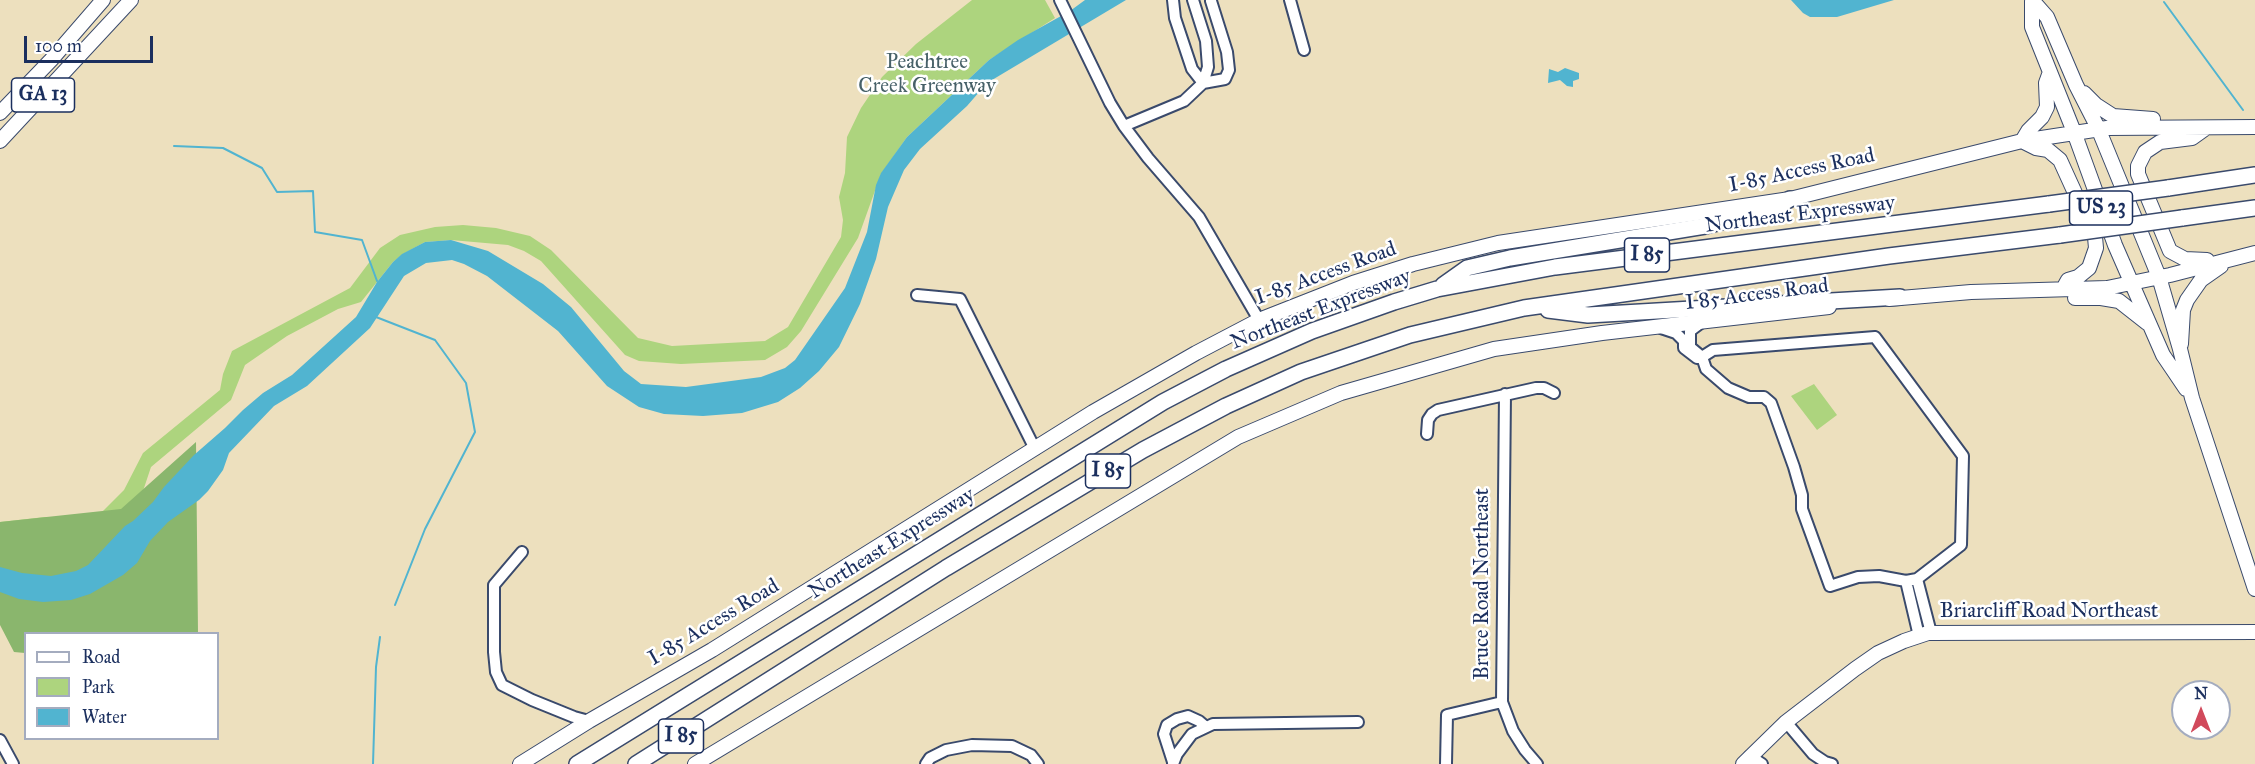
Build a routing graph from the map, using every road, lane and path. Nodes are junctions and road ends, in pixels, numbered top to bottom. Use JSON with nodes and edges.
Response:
{"nodes":[{"id":1,"x":103,"y":0,"type":"edge"},
{"id":2,"x":131,"y":0,"type":"edge"},
{"id":3,"x":1060,"y":0,"type":"edge"},
{"id":4,"x":1173,"y":0,"type":"edge"},
{"id":5,"x":1212,"y":0,"type":"edge"},
{"id":6,"x":1290,"y":0,"type":"edge"},
{"id":7,"x":2032,"y":0,"type":"edge"},
{"id":8,"x":1194,"y":4,"type":"edge"},
{"id":9,"x":1304,"y":50,"type":"dead end"},
{"id":10,"x":2050,"y":72,"type":"junction"},
{"id":11,"x":1203,"y":83,"type":"junction"},
{"id":12,"x":2076,"y":85,"type":"junction"},
{"id":13,"x":0,"y":113,"type":"edge"},
{"id":14,"x":1124,"y":126,"type":"junction"},
{"id":15,"x":2255,"y":127,"type":"edge"},
{"id":16,"x":2098,"y":128,"type":"junction"},
{"id":17,"x":2206,"y":128,"type":"junction"},
{"id":18,"x":2074,"y":132,"type":"junction"},
{"id":19,"x":0,"y":141,"type":"edge"},
{"id":20,"x":2022,"y":141,"type":"junction"},
{"id":21,"x":2255,"y":175,"type":"edge"},
{"id":22,"x":1790,"y":199,"type":"junction"},
{"id":23,"x":2255,"y":208,"type":"edge"},
{"id":24,"x":2255,"y":253,"type":"edge"},
{"id":25,"x":2239,"y":257,"type":"junction"},
{"id":26,"x":2159,"y":277,"type":"junction"},
{"id":27,"x":2131,"y":283,"type":"junction"},
{"id":28,"x":1437,"y":289,"type":"junction"},
{"id":29,"x":2063,"y":289,"type":"junction"},
{"id":30,"x":917,"y":295,"type":"dead end"},
{"id":31,"x":1900,"y":297,"type":"junction"},
{"id":32,"x":1524,"y":308,"type":"junction"},
{"id":33,"x":1259,"y":320,"type":"junction"},
{"id":34,"x":1702,"y":322,"type":"junction"},
{"id":35,"x":2150,"y":326,"type":"junction"},
{"id":36,"x":1658,"y":327,"type":"junction"},
{"id":37,"x":1687,"y":341,"type":"junction"},
{"id":38,"x":2180,"y":349,"type":"junction"},
{"id":39,"x":1702,"y":357,"type":"junction"},
{"id":40,"x":1554,"y":393,"type":"dead end"},
{"id":41,"x":1505,"y":394,"type":"junction"},
{"id":42,"x":2192,"y":398,"type":"junction"},
{"id":43,"x":1427,"y":434,"type":"dead end"},
{"id":44,"x":1035,"y":449,"type":"junction"},
{"id":45,"x":522,"y":552,"type":"dead end"},
{"id":46,"x":1911,"y":580,"type":"junction"},
{"id":47,"x":2255,"y":589,"type":"edge"},
{"id":48,"x":1922,"y":598,"type":"junction"},
{"id":49,"x":1911,"y":601,"type":"junction"},
{"id":50,"x":2255,"y":632,"type":"edge"},
{"id":51,"x":1925,"y":635,"type":"junction"},
{"id":52,"x":1502,"y":702,"type":"junction"},
{"id":53,"x":589,"y":721,"type":"junction"},
{"id":54,"x":1358,"y":722,"type":"dead end"},
{"id":55,"x":1786,"y":722,"type":"junction"},
{"id":56,"x":1206,"y":728,"type":"junction"},
{"id":57,"x":0,"y":740,"type":"edge"},
{"id":58,"x":1752,"y":761,"type":"edge"},
{"id":59,"x":1173,"y":763,"type":"edge"},
{"id":60,"x":13,"y":764,"type":"edge"},
{"id":61,"x":520,"y":764,"type":"edge"},
{"id":62,"x":577,"y":764,"type":"edge"},
{"id":63,"x":636,"y":764,"type":"edge"},
{"id":64,"x":695,"y":764,"type":"edge"},
{"id":65,"x":926,"y":764,"type":"edge"},
{"id":66,"x":1038,"y":764,"type":"edge"},
{"id":67,"x":1446,"y":764,"type":"edge"},
{"id":68,"x":1537,"y":764,"type":"edge"},
{"id":69,"x":1832,"y":764,"type":"edge"}],
"edges":[{"from":1,"to":13,"type":"main road","number":"GA 13"},
{"from":2,"to":19,"type":"main road","number":"GA 13"},
{"from":3,"to":14,"type":"street"},
{"from":4,"to":11,"type":"street"},
{"from":5,"to":8,"type":"street"},
{"from":5,"to":11,"type":"street"},
{"from":6,"to":9,"type":"street"},
{"from":7,"to":10,"type":"main road","number":"US 23"},
{"from":7,"to":12,"type":"main road","number":"US 23"},
{"from":8,"to":11,"type":"street"},
{"from":10,"to":18,"type":"main road","number":"US 23"},
{"from":10,"to":20,"type":"main road"},
{"from":11,"to":14,"type":"street"},
{"from":12,"to":16,"type":"main road","number":"US 23"},
{"from":12,"to":17,"type":"main road"},
{"from":14,"to":33,"type":"street"},
{"from":15,"to":17,"type":"main road","name":"I-85 Access Road"},
{"from":16,"to":17,"type":"main road","name":"I-85 Access Road"},
{"from":16,"to":18,"type":"main road","name":"I-85 Access Road"},
{"from":16,"to":26,"type":"main road","number":"US 23"},
{"from":17,"to":25,"type":"main road"},
{"from":18,"to":20,"type":"main road","name":"I-85 Access Road"},
{"from":18,"to":27,"type":"main road","number":"US 23"},
{"from":20,"to":22,"type":"main road","name":"I-85 Access Road"},
{"from":20,"to":29,"type":"main road"},
{"from":21,"to":28,"type":"highway","name":"Northeast Expressway","number":"I 85","bridge":true},
{"from":22,"to":28,"type":"highway"},
{"from":22,"to":33,"type":"main road","name":"I-85 Access Road"},
{"from":23,"to":32,"type":"highway","number":"I 85","bridge":true},
{"from":24,"to":25,"type":"main road"},
{"from":25,"to":26,"type":"main road"},
{"from":25,"to":38,"type":"main road"},
{"from":26,"to":27,"type":"main road"},
{"from":26,"to":38,"type":"main road","number":"US 23"},
{"from":27,"to":29,"type":"main road"},
{"from":27,"to":35,"type":"main road","number":"US 23"},
{"from":28,"to":62,"type":"highway","name":"Northeast Expressway","number":"I 85"},
{"from":29,"to":31,"type":"main road"},
{"from":29,"to":35,"type":"main road"},
{"from":30,"to":44,"type":"street"},
{"from":31,"to":32,"type":"highway"},
{"from":31,"to":34,"type":"main road","name":"I 85 Access Road"},
{"from":32,"to":63,"type":"highway","number":"I 85"},
{"from":33,"to":44,"type":"main road","name":"I-85 Access Road"},
{"from":34,"to":36,"type":"main road","name":"I 85 Access Road"},
{"from":34,"to":37,"type":"street"},
{"from":35,"to":42,"type":"main road","number":"US 23"},
{"from":36,"to":37,"type":"street"},
{"from":36,"to":64,"type":"main road","name":"I 85 Access Road"},
{"from":37,"to":39,"type":"street"},
{"from":38,"to":42,"type":"main road","number":"US 23"},
{"from":39,"to":46,"type":"street"},
{"from":39,"to":46,"type":"street"},
{"from":40,"to":41,"type":"street"},
{"from":41,"to":43,"type":"street"},
{"from":41,"to":52,"type":"street","name":"Bruce Road Northeast"},
{"from":42,"to":47,"type":"main road","number":"US 23"},
{"from":44,"to":53,"type":"main road","name":"I-85 Access Road"},
{"from":45,"to":53,"type":"street"},
{"from":46,"to":48,"type":"street"},
{"from":46,"to":49,"type":"street"},
{"from":48,"to":49,"type":"street"},
{"from":48,"to":51,"type":"street"},
{"from":49,"to":51,"type":"street"},
{"from":50,"to":51,"type":"main road","name":"Briarcliff Road Northeast"},
{"from":51,"to":55,"type":"main road","name":"Briarcliff Road Northeast"},
{"from":52,"to":67,"type":"street"},
{"from":52,"to":68,"type":"street","name":"Bruce Road Northeast"},
{"from":53,"to":61,"type":"main road","name":"I-85 Access Road"},
{"from":54,"to":56,"type":"street"},
{"from":55,"to":58,"type":"main road","name":"Briarcliff Road Northeast"},
{"from":55,"to":69,"type":"street"},
{"from":56,"to":59,"type":"street"},
{"from":56,"to":59,"type":"street"},
{"from":57,"to":60,"type":"street"},
{"from":65,"to":66,"type":"street"}]}
